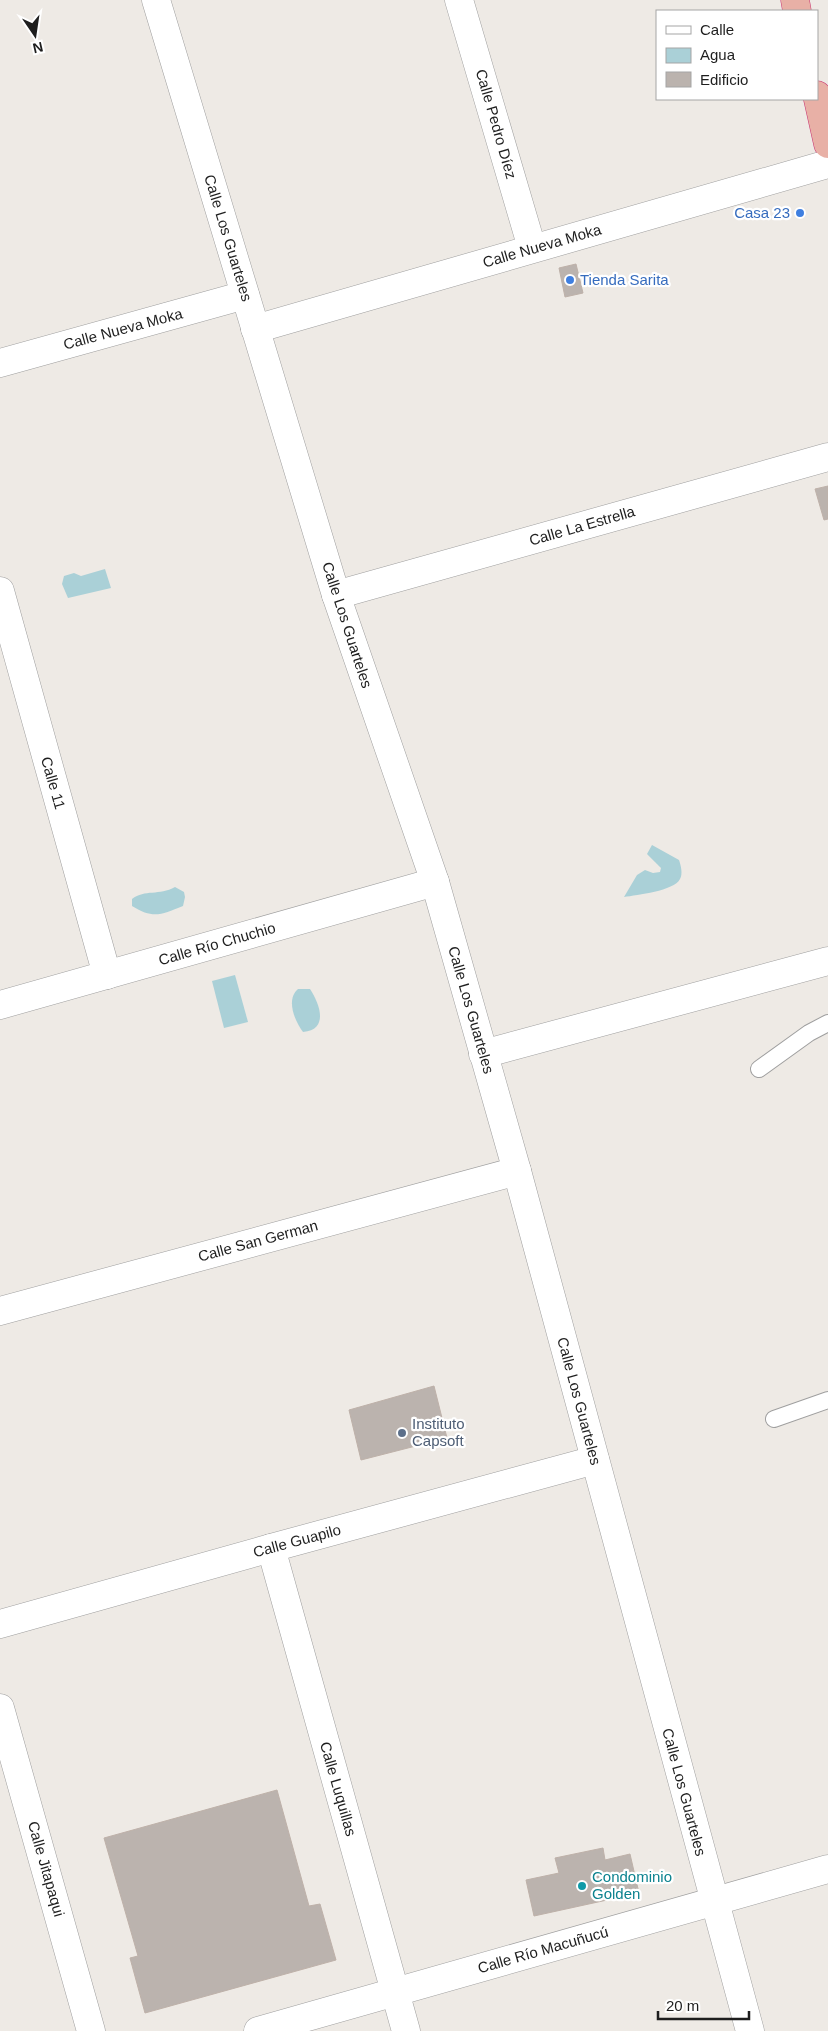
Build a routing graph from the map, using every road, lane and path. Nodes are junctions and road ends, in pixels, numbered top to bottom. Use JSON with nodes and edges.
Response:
{"nodes":[{"id":1,"x":156,"y":0,"type":"edge"},
{"id":2,"x":459,"y":0,"type":"edge"},
{"id":3,"x":818,"y":99,"type":"edge"},
{"id":4,"x":828,"y":144,"type":"edge"},
{"id":5,"x":828,"y":164,"type":"edge"},
{"id":6,"x":532,"y":248,"type":"junction"},
{"id":7,"x":245,"y":295,"type":"junction"},
{"id":8,"x":256,"y":329,"type":"junction"},
{"id":9,"x":0,"y":363,"type":"edge"},
{"id":10,"x":828,"y":457,"type":"edge"},
{"id":11,"x":0,"y":591,"type":"edge"},
{"id":12,"x":336,"y":595,"type":"junction"},
{"id":13,"x":435,"y":882,"type":"junction"},
{"id":14,"x":828,"y":961,"type":"edge"},
{"id":15,"x":106,"y":975,"type":"junction"},
{"id":16,"x":0,"y":1005,"type":"edge"},
{"id":17,"x":828,"y":1024,"type":"edge"},
{"id":18,"x":483,"y":1054,"type":"junction"},
{"id":19,"x":759,"y":1069,"type":"dead end"},
{"id":20,"x":517,"y":1171,"type":"junction"},
{"id":21,"x":0,"y":1310,"type":"edge"},
{"id":22,"x":828,"y":1400,"type":"edge"},
{"id":23,"x":774,"y":1419,"type":"dead end"},
{"id":24,"x":595,"y":1460,"type":"junction"},
{"id":25,"x":271,"y":1548,"type":"junction"},
{"id":26,"x":0,"y":1624,"type":"edge"},
{"id":27,"x":0,"y":1708,"type":"edge"},
{"id":28,"x":828,"y":1869,"type":"edge"},
{"id":29,"x":714,"y":1902,"type":"junction"},
{"id":30,"x":395,"y":1992,"type":"junction"},
{"id":31,"x":91,"y":2031,"type":"edge"},
{"id":32,"x":258,"y":2031,"type":"edge"},
{"id":33,"x":406,"y":2031,"type":"edge"},
{"id":34,"x":750,"y":2031,"type":"edge"}],
"edges":[{"from":1,"to":7,"type":"street","name":"Calle Los Guarteles"},
{"from":2,"to":6,"type":"street","name":"Calle Pedro Díez"},
{"from":3,"to":4,"type":"highway"},
{"from":5,"to":6,"type":"street","name":"Calle Nueva Moka"},
{"from":6,"to":8,"type":"street","name":"Calle Nueva Moka"},
{"from":7,"to":8,"type":"street","name":"Calle Los Guarteles"},
{"from":7,"to":9,"type":"street","name":"Calle Nueva Moka"},
{"from":8,"to":12,"type":"street","name":"Calle Los Guarteles"},
{"from":10,"to":12,"type":"street","name":"Calle La Estrella"},
{"from":11,"to":15,"type":"street","name":"Calle 11"},
{"from":12,"to":13,"type":"street","name":"Calle Los Guarteles"},
{"from":13,"to":15,"type":"street","name":"Calle Río Chuchio"},
{"from":13,"to":18,"type":"street","name":"Calle Los Guarteles"},
{"from":14,"to":18,"type":"street"},
{"from":15,"to":16,"type":"street","name":"Calle Río Chuchio"},
{"from":17,"to":19,"type":"lane"},
{"from":18,"to":20,"type":"street","name":"Calle Los Guarteles"},
{"from":20,"to":21,"type":"street","name":"Calle San German"},
{"from":20,"to":24,"type":"street","name":"Calle Los Guarteles"},
{"from":22,"to":23,"type":"lane"},
{"from":24,"to":25,"type":"street","name":"Calle Guapilo"},
{"from":24,"to":29,"type":"street","name":"Calle Los Guarteles"},
{"from":25,"to":26,"type":"street","name":"Calle Guapilo"},
{"from":25,"to":30,"type":"street","name":"Calle Luquillas"},
{"from":27,"to":31,"type":"street","name":"Calle Jitapaqui"},
{"from":28,"to":29,"type":"street","name":"Calle Río Macuñucú"},
{"from":29,"to":30,"type":"street","name":"Calle Río Macuñucú"},
{"from":29,"to":34,"type":"street","name":"Calle Los Guarteles"},
{"from":30,"to":32,"type":"street","name":"Calle Río Macuñucú"},
{"from":30,"to":33,"type":"street","name":"Calle Luquillas"}]}
